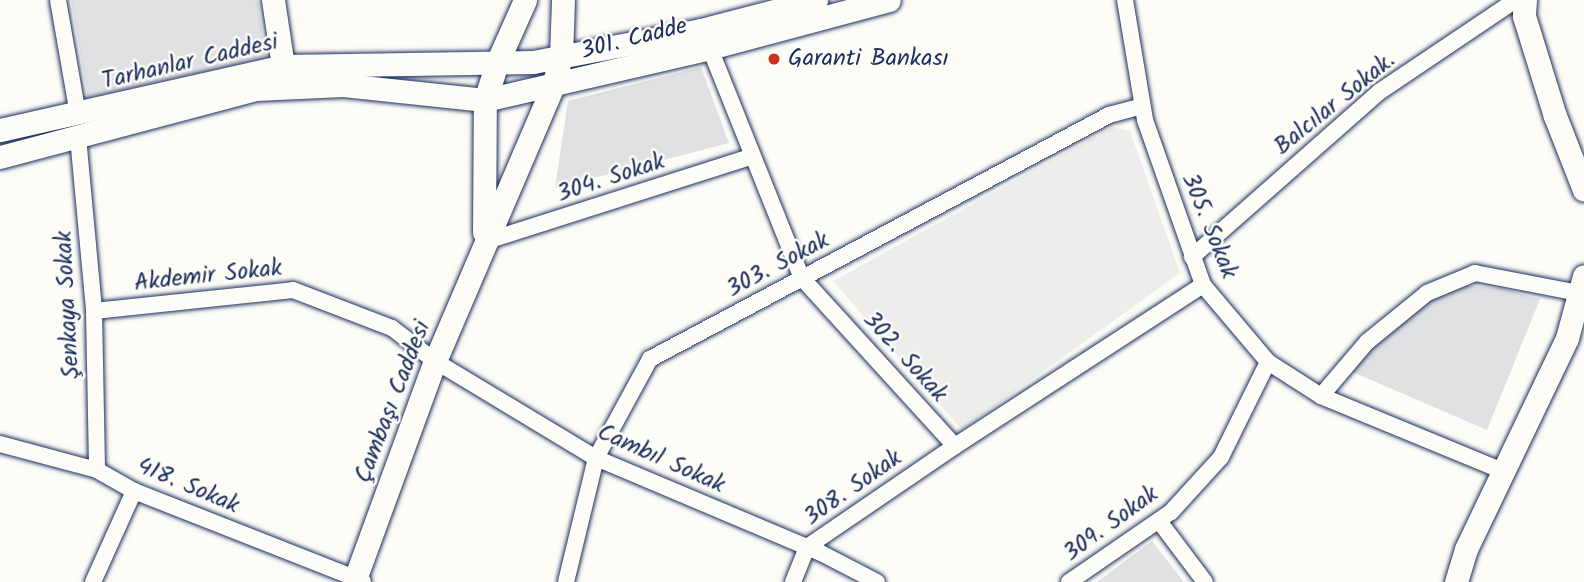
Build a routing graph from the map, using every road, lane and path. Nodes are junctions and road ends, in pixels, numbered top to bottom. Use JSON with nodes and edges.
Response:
{"nodes":[{"id":1,"x":58,"y":0,"type":"edge"},
{"id":2,"x":273,"y":0,"type":"edge"},
{"id":3,"x":525,"y":0,"type":"edge"},
{"id":4,"x":563,"y":0,"type":"edge"},
{"id":5,"x":816,"y":0,"type":"edge"},
{"id":6,"x":889,"y":0,"type":"edge"},
{"id":7,"x":1125,"y":0,"type":"edge"},
{"id":8,"x":1516,"y":0,"type":"edge"},
{"id":9,"x":1525,"y":0,"type":"edge"},
{"id":10,"x":706,"y":39,"type":"junction"},
{"id":11,"x":561,"y":57,"type":"junction"},
{"id":12,"x":497,"y":63,"type":"junction"},
{"id":13,"x":283,"y":65,"type":"junction"},
{"id":14,"x":553,"y":86,"type":"junction"},
{"id":15,"x":485,"y":100,"type":"junction"},
{"id":16,"x":1142,"y":106,"type":"junction"},
{"id":17,"x":78,"y":126,"type":"junction"},
{"id":18,"x":0,"y":131,"type":"edge"},
{"id":19,"x":0,"y":157,"type":"edge"},
{"id":20,"x":751,"y":157,"type":"junction"},
{"id":21,"x":1584,"y":190,"type":"edge"},
{"id":22,"x":484,"y":242,"type":"junction"},
{"id":23,"x":1192,"y":257,"type":"junction"},
{"id":24,"x":802,"y":278,"type":"junction"},
{"id":25,"x":1203,"y":285,"type":"junction"},
{"id":26,"x":1582,"y":285,"type":"edge"},
{"id":27,"x":94,"y":311,"type":"junction"},
{"id":28,"x":435,"y":361,"type":"junction"},
{"id":29,"x":1268,"y":362,"type":"junction"},
{"id":30,"x":1321,"y":396,"type":"junction"},
{"id":31,"x":0,"y":444,"type":"edge"},
{"id":32,"x":955,"y":446,"type":"junction"},
{"id":33,"x":596,"y":458,"type":"junction"},
{"id":34,"x":97,"y":470,"type":"junction"},
{"id":35,"x":1503,"y":471,"type":"junction"},
{"id":36,"x":134,"y":491,"type":"junction"},
{"id":37,"x":1159,"y":521,"type":"junction"},
{"id":38,"x":807,"y":547,"type":"junction"},
{"id":39,"x":358,"y":581,"type":"edge"},
{"id":40,"x":93,"y":582,"type":"edge"},
{"id":41,"x":566,"y":582,"type":"edge"},
{"id":42,"x":793,"y":582,"type":"edge"},
{"id":43,"x":877,"y":582,"type":"edge"},
{"id":44,"x":1069,"y":582,"type":"edge"},
{"id":45,"x":1205,"y":582,"type":"edge"},
{"id":46,"x":1456,"y":582,"type":"edge"}],
"edges":[{"from":1,"to":17,"type":"street","name":"Şenkaya Sokak"},
{"from":2,"to":13,"type":"main road"},
{"from":3,"to":12,"type":"main road","name":"Çambaşı Caddesi"},
{"from":4,"to":11,"type":"main road","name":"Çambaşı Caddesi"},
{"from":5,"to":10,"type":"main road","name":"301. Cadde"},
{"from":6,"to":10,"type":"main road","name":"301. Cadde"},
{"from":7,"to":16,"type":"street","name":"305. Sokak"},
{"from":8,"to":23,"type":"street","name":"Balcılar Sokak."},
{"from":9,"to":21,"type":"main road"},
{"from":10,"to":11,"type":"main road","name":"301. Cadde"},
{"from":10,"to":14,"type":"main road","name":"301. Cadde"},
{"from":10,"to":20,"type":"street","name":"302. Sokak"},
{"from":11,"to":12,"type":"main road","name":"Tarhanlar Caddesi"},
{"from":11,"to":14,"type":"main road","name":"Çambaşı Caddesi"},
{"from":12,"to":13,"type":"main road","name":"Tarhanlar Caddesi"},
{"from":12,"to":15,"type":"main road","name":"Çambaşı Caddesi"},
{"from":13,"to":17,"type":"main road","name":"Tarhanlar Caddesi"},
{"from":14,"to":15,"type":"main road","name":"Tarhanlar Caddesi"},
{"from":14,"to":22,"type":"main road","name":"Çambaşı Caddesi"},
{"from":15,"to":17,"type":"main road","name":"Tarhanlar Caddesi"},
{"from":15,"to":22,"type":"main road","name":"Çambaşı Caddesi"},
{"from":16,"to":23,"type":"street","name":"305. Sokak"},
{"from":16,"to":24,"type":"street","name":"303. Sokak"},
{"from":17,"to":18,"type":"main road","name":"Tarhanlar Caddesi"},
{"from":17,"to":19,"type":"main road","name":"Tarhanlar Caddesi"},
{"from":17,"to":27,"type":"street","name":"Şenkaya Sokak"},
{"from":20,"to":22,"type":"street","name":"304. Sokak"},
{"from":20,"to":24,"type":"street","name":"302. Sokak"},
{"from":22,"to":28,"type":"main road","name":"Çambaşı Caddesi"},
{"from":23,"to":25,"type":"street","name":"305. Sokak"},
{"from":24,"to":32,"type":"street","name":"302. Sokak"},
{"from":24,"to":33,"type":"street","name":"303. Sokak"},
{"from":25,"to":29,"type":"street","name":"305. Sokak"},
{"from":25,"to":32,"type":"street"},
{"from":26,"to":30,"type":"street"},
{"from":26,"to":35,"type":"main road"},
{"from":27,"to":28,"type":"street","name":"Akdemir Sokak"},
{"from":27,"to":34,"type":"street","name":"Şenkaya Sokak"},
{"from":28,"to":33,"type":"street","name":"Cambıl Sokak"},
{"from":28,"to":39,"type":"main road","name":"Çambaşı Caddesi"},
{"from":29,"to":30,"type":"street","name":"305. Sokak"},
{"from":29,"to":37,"type":"street","name":"309. Sokak"},
{"from":30,"to":35,"type":"street","name":"305. Sokak"},
{"from":31,"to":34,"type":"street","name":"418. Sokak"},
{"from":32,"to":38,"type":"street","name":"308. Sokak"},
{"from":33,"to":38,"type":"street","name":"Cambıl Sokak"},
{"from":33,"to":41,"type":"street","name":"303. Sokak"},
{"from":34,"to":36,"type":"street","name":"418. Sokak"},
{"from":35,"to":46,"type":"main road"},
{"from":36,"to":39,"type":"street","name":"418. Sokak"},
{"from":36,"to":40,"type":"street"},
{"from":37,"to":44,"type":"street","name":"309. Sokak"},
{"from":37,"to":45,"type":"street"},
{"from":38,"to":42,"type":"street","name":"308. Sokak"},
{"from":38,"to":43,"type":"street","name":"Cambıl Sokak"}]}
